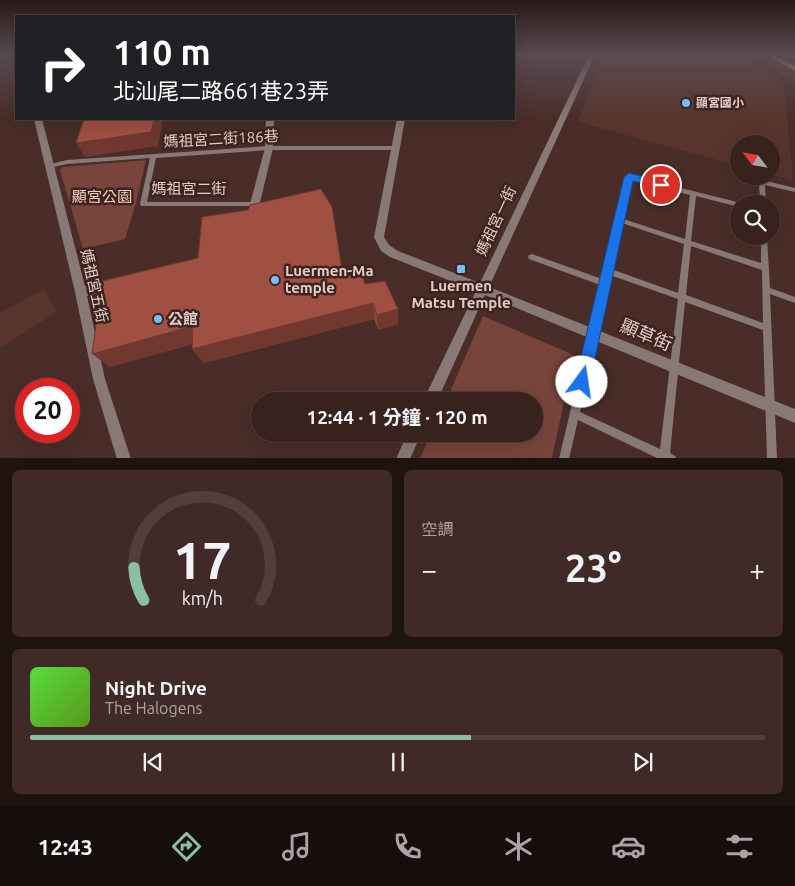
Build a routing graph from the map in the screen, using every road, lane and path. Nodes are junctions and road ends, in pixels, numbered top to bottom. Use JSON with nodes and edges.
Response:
{"nodes":[{"id":1,"x":582,"y":76,"type":"edge"},
{"id":2,"x":38,"y":120,"type":"edge"},
{"id":3,"x":270,"y":120,"type":"edge"},
{"id":4,"x":401,"y":120,"type":"edge"},
{"id":5,"x":269,"y":148,"type":"junction"},
{"id":6,"x":395,"y":148,"type":"junction"},
{"id":7,"x":153,"y":156,"type":"junction"},
{"id":8,"x":49,"y":166,"type":"junction"},
{"id":9,"x":795,"y":190,"type":"edge"},
{"id":10,"x":693,"y":193,"type":"junction"},
{"id":11,"x":763,"y":195,"type":"edge"},
{"id":12,"x":730,"y":203,"type":"edge"},
{"id":13,"x":254,"y":204,"type":"junction"},
{"id":14,"x":619,"y":220,"type":"junction"},
{"id":15,"x":242,"y":224,"type":"edge"},
{"id":16,"x":687,"y":242,"type":"junction"},
{"id":17,"x":765,"y":245,"type":"edge"},
{"id":18,"x":532,"y":257,"type":"dead end"},
{"id":19,"x":766,"y":268,"type":"junction"},
{"id":20,"x":608,"y":271,"type":"junction"},
{"id":21,"x":126,"y":283,"type":"edge"},
{"id":22,"x":605,"y":283,"type":"junction"},
{"id":23,"x":482,"y":289,"type":"junction"},
{"id":24,"x":767,"y":290,"type":"junction"},
{"id":25,"x":81,"y":292,"type":"junction"},
{"id":26,"x":682,"y":297,"type":"junction"},
{"id":27,"x":795,"y":300,"type":"edge"},
{"id":28,"x":768,"y":328,"type":"junction"},
{"id":29,"x":594,"y":333,"type":"junction"},
{"id":30,"x":676,"y":367,"type":"junction"},
{"id":31,"x":434,"y":392,"type":"edge"},
{"id":32,"x":771,"y":406,"type":"junction"},
{"id":33,"x":574,"y":414,"type":"junction"},
{"id":34,"x":795,"y":416,"type":"edge"},
{"id":35,"x":410,"y":442,"type":"edge"},
{"id":36,"x":667,"y":457,"type":"edge"},
{"id":37,"x":124,"y":458,"type":"edge"},
{"id":38,"x":403,"y":458,"type":"edge"},
{"id":39,"x":564,"y":458,"type":"edge"},
{"id":40,"x":772,"y":458,"type":"edge"}],
"edges":[{"from":1,"to":23,"type":"street","name":"媽祖宮一街"},
{"from":2,"to":8,"type":"street","name":"媽祖宮五街"},
{"from":3,"to":5,"type":"street"},
{"from":4,"to":6,"type":"street","name":"顯草街"},
{"from":5,"to":6,"type":"lane","name":"媽祖宮二街186巷"},
{"from":5,"to":7,"type":"lane","name":"媽祖宮二街186巷"},
{"from":5,"to":13,"type":"street"},
{"from":6,"to":23,"type":"street","name":"顯草街"},
{"from":7,"to":8,"type":"lane","name":"媽祖宮二街186巷"},
{"from":7,"to":13,"type":"lane","name":"媽祖宮二街"},
{"from":8,"to":25,"type":"street","name":"媽祖宮五街"},
{"from":9,"to":11,"type":"lane"},
{"from":10,"to":12,"type":"lane"},
{"from":10,"to":14,"type":"lane"},
{"from":10,"to":16,"type":"lane"},
{"from":13,"to":15,"type":"street"},
{"from":14,"to":16,"type":"lane"},
{"from":14,"to":20,"type":"lane"},
{"from":16,"to":19,"type":"lane"},
{"from":16,"to":26,"type":"lane"},
{"from":17,"to":19,"type":"lane"},
{"from":18,"to":22,"type":"lane"},
{"from":19,"to":24,"type":"lane"},
{"from":20,"to":22,"type":"lane"},
{"from":20,"to":26,"type":"lane"},
{"from":21,"to":25,"type":"street"},
{"from":22,"to":29,"type":"lane"},
{"from":23,"to":29,"type":"street","name":"顯草街"},
{"from":23,"to":31,"type":"street","name":"媽祖宮一街"},
{"from":24,"to":27,"type":"lane"},
{"from":24,"to":28,"type":"lane"},
{"from":25,"to":37,"type":"street","name":"媽祖宮五街"},
{"from":26,"to":28,"type":"lane"},
{"from":26,"to":30,"type":"lane"},
{"from":28,"to":32,"type":"lane"},
{"from":29,"to":30,"type":"street","name":"顯草街"},
{"from":29,"to":33,"type":"lane"},
{"from":30,"to":32,"type":"street","name":"顯草街"},
{"from":30,"to":36,"type":"lane"},
{"from":32,"to":34,"type":"street","name":"顯草街"},
{"from":32,"to":40,"type":"lane"},
{"from":33,"to":36,"type":"lane"},
{"from":33,"to":39,"type":"lane"},
{"from":35,"to":38,"type":"street"}]}
